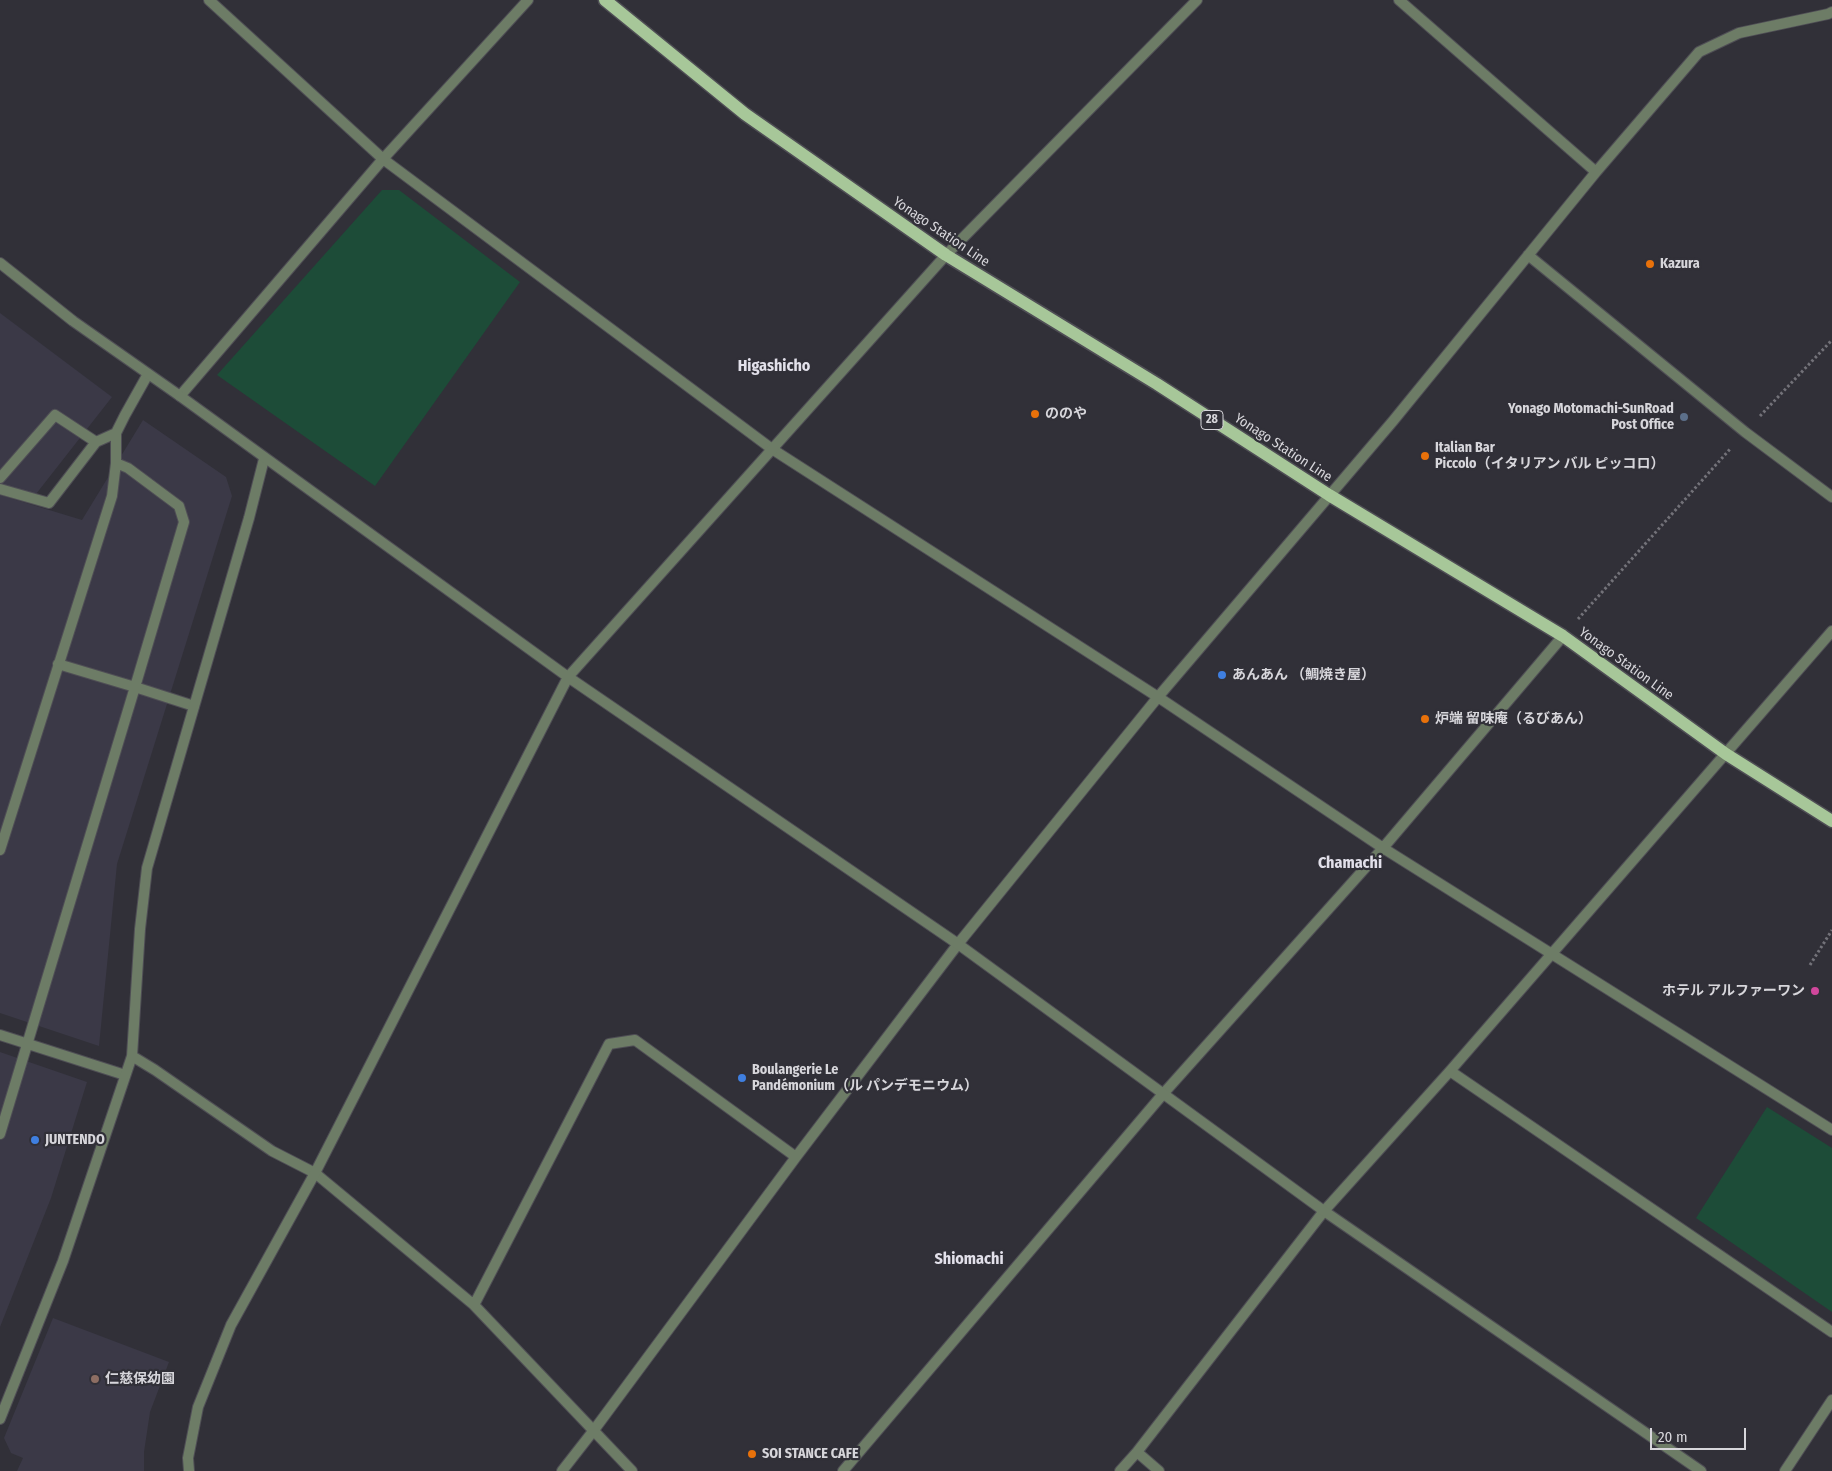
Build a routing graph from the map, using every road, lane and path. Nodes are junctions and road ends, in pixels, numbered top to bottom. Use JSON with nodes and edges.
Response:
{"nodes":[{"id":1,"x":209,"y":0,"type":"edge"},
{"id":2,"x":528,"y":0,"type":"edge"},
{"id":3,"x":605,"y":0,"type":"edge"},
{"id":4,"x":1197,"y":0,"type":"edge"},
{"id":5,"x":1398,"y":0,"type":"edge"},
{"id":6,"x":1832,"y":12,"type":"edge"},
{"id":7,"x":383,"y":159,"type":"junction"},
{"id":8,"x":1596,"y":172,"type":"junction"},
{"id":9,"x":946,"y":255,"type":"junction"},
{"id":10,"x":1528,"y":255,"type":"junction"},
{"id":11,"x":0,"y":263,"type":"edge"},
{"id":12,"x":1832,"y":340,"type":"edge"},
{"id":13,"x":148,"y":374,"type":"junction"},
{"id":14,"x":180,"y":396,"type":"junction"},
{"id":15,"x":1745,"y":432,"type":"junction"},
{"id":16,"x":116,"y":434,"type":"junction"},
{"id":17,"x":96,"y":442,"type":"junction"},
{"id":18,"x":772,"y":450,"type":"junction"},
{"id":19,"x":264,"y":458,"type":"junction"},
{"id":20,"x":116,"y":463,"type":"junction"},
{"id":21,"x":0,"y":478,"type":"edge"},
{"id":22,"x":0,"y":489,"type":"edge"},
{"id":23,"x":1329,"y":495,"type":"junction"},
{"id":24,"x":1832,"y":497,"type":"edge"},
{"id":25,"x":1832,"y":631,"type":"edge"},
{"id":26,"x":1562,"y":636,"type":"junction"},
{"id":27,"x":58,"y":664,"type":"junction"},
{"id":28,"x":568,"y":677,"type":"junction"},
{"id":29,"x":135,"y":687,"type":"junction"},
{"id":30,"x":1158,"y":697,"type":"junction"},
{"id":31,"x":194,"y":706,"type":"junction"},
{"id":32,"x":1726,"y":754,"type":"junction"},
{"id":33,"x":1832,"y":821,"type":"edge"},
{"id":34,"x":1383,"y":848,"type":"junction"},
{"id":35,"x":0,"y":850,"type":"edge"},
{"id":36,"x":1832,"y":930,"type":"edge"},
{"id":37,"x":958,"y":944,"type":"junction"},
{"id":38,"x":1552,"y":954,"type":"junction"},
{"id":39,"x":1810,"y":965,"type":"dead end"},
{"id":40,"x":0,"y":1035,"type":"edge"},
{"id":41,"x":28,"y":1044,"type":"junction"},
{"id":42,"x":132,"y":1056,"type":"junction"},
{"id":43,"x":1450,"y":1071,"type":"junction"},
{"id":44,"x":125,"y":1075,"type":"junction"},
{"id":45,"x":1163,"y":1094,"type":"junction"},
{"id":46,"x":1832,"y":1130,"type":"edge"},
{"id":47,"x":0,"y":1134,"type":"edge"},
{"id":48,"x":796,"y":1157,"type":"junction"},
{"id":49,"x":315,"y":1173,"type":"junction"},
{"id":50,"x":1324,"y":1211,"type":"junction"},
{"id":51,"x":474,"y":1305,"type":"junction"},
{"id":52,"x":1832,"y":1332,"type":"edge"},
{"id":53,"x":1832,"y":1400,"type":"edge"},
{"id":54,"x":0,"y":1419,"type":"edge"},
{"id":55,"x":594,"y":1430,"type":"junction"},
{"id":56,"x":1137,"y":1452,"type":"junction"},
{"id":57,"x":189,"y":1471,"type":"edge"},
{"id":58,"x":562,"y":1471,"type":"edge"},
{"id":59,"x":632,"y":1471,"type":"edge"},
{"id":60,"x":844,"y":1471,"type":"edge"},
{"id":61,"x":1120,"y":1471,"type":"edge"},
{"id":62,"x":1158,"y":1471,"type":"edge"},
{"id":63,"x":1701,"y":1471,"type":"edge"},
{"id":64,"x":1785,"y":1471,"type":"edge"}],
"edges":[{"from":1,"to":7,"type":"street"},
{"from":2,"to":7,"type":"street"},
{"from":3,"to":9,"type":"main road","name":"Yonago Station Line","number":"28"},
{"from":4,"to":9,"type":"street"},
{"from":5,"to":8,"type":"street"},
{"from":6,"to":8,"type":"street"},
{"from":7,"to":14,"type":"street"},
{"from":7,"to":18,"type":"street"},
{"from":8,"to":10,"type":"street"},
{"from":9,"to":18,"type":"street"},
{"from":9,"to":23,"type":"main road","name":"Yonago Station Line","number":"28"},
{"from":10,"to":15,"type":"street"},
{"from":10,"to":23,"type":"street"},
{"from":11,"to":13,"type":"street"},
{"from":12,"to":15,"type":"path"},
{"from":13,"to":14,"type":"street"},
{"from":13,"to":16,"type":"street"},
{"from":14,"to":19,"type":"street"},
{"from":15,"to":24,"type":"street"},
{"from":15,"to":26,"type":"path"},
{"from":16,"to":17,"type":"street"},
{"from":16,"to":20,"type":"street"},
{"from":17,"to":21,"type":"street"},
{"from":17,"to":22,"type":"street"},
{"from":18,"to":28,"type":"street"},
{"from":18,"to":30,"type":"street"},
{"from":19,"to":28,"type":"street"},
{"from":19,"to":31,"type":"street"},
{"from":20,"to":27,"type":"street"},
{"from":20,"to":29,"type":"street"},
{"from":23,"to":26,"type":"main road","name":"Yonago Station Line","number":"28"},
{"from":23,"to":30,"type":"street"},
{"from":25,"to":32,"type":"street"},
{"from":26,"to":32,"type":"main road","name":"Yonago Station Line","number":"28"},
{"from":26,"to":34,"type":"street"},
{"from":27,"to":29,"type":"street"},
{"from":27,"to":35,"type":"street"},
{"from":28,"to":37,"type":"street"},
{"from":28,"to":49,"type":"street"},
{"from":29,"to":31,"type":"street"},
{"from":29,"to":41,"type":"street"},
{"from":30,"to":34,"type":"street"},
{"from":30,"to":37,"type":"street"},
{"from":31,"to":42,"type":"street"},
{"from":32,"to":33,"type":"main road","name":"Yonago Station Line","number":"28"},
{"from":32,"to":38,"type":"street"},
{"from":34,"to":38,"type":"street"},
{"from":34,"to":45,"type":"street"},
{"from":36,"to":39,"type":"path"},
{"from":37,"to":45,"type":"street"},
{"from":37,"to":48,"type":"street"},
{"from":38,"to":43,"type":"street"},
{"from":38,"to":46,"type":"street"},
{"from":40,"to":41,"type":"street"},
{"from":41,"to":44,"type":"street"},
{"from":41,"to":47,"type":"street"},
{"from":42,"to":44,"type":"street"},
{"from":42,"to":49,"type":"street"},
{"from":43,"to":50,"type":"street"},
{"from":43,"to":52,"type":"street"},
{"from":44,"to":54,"type":"street"},
{"from":45,"to":50,"type":"street"},
{"from":45,"to":60,"type":"street"},
{"from":48,"to":51,"type":"street"},
{"from":48,"to":55,"type":"street"},
{"from":49,"to":51,"type":"street"},
{"from":49,"to":57,"type":"street"},
{"from":50,"to":56,"type":"street"},
{"from":50,"to":63,"type":"street"},
{"from":51,"to":55,"type":"street"},
{"from":53,"to":64,"type":"street"},
{"from":55,"to":58,"type":"street"},
{"from":55,"to":59,"type":"street"},
{"from":56,"to":61,"type":"street"},
{"from":56,"to":62,"type":"street"}]}
